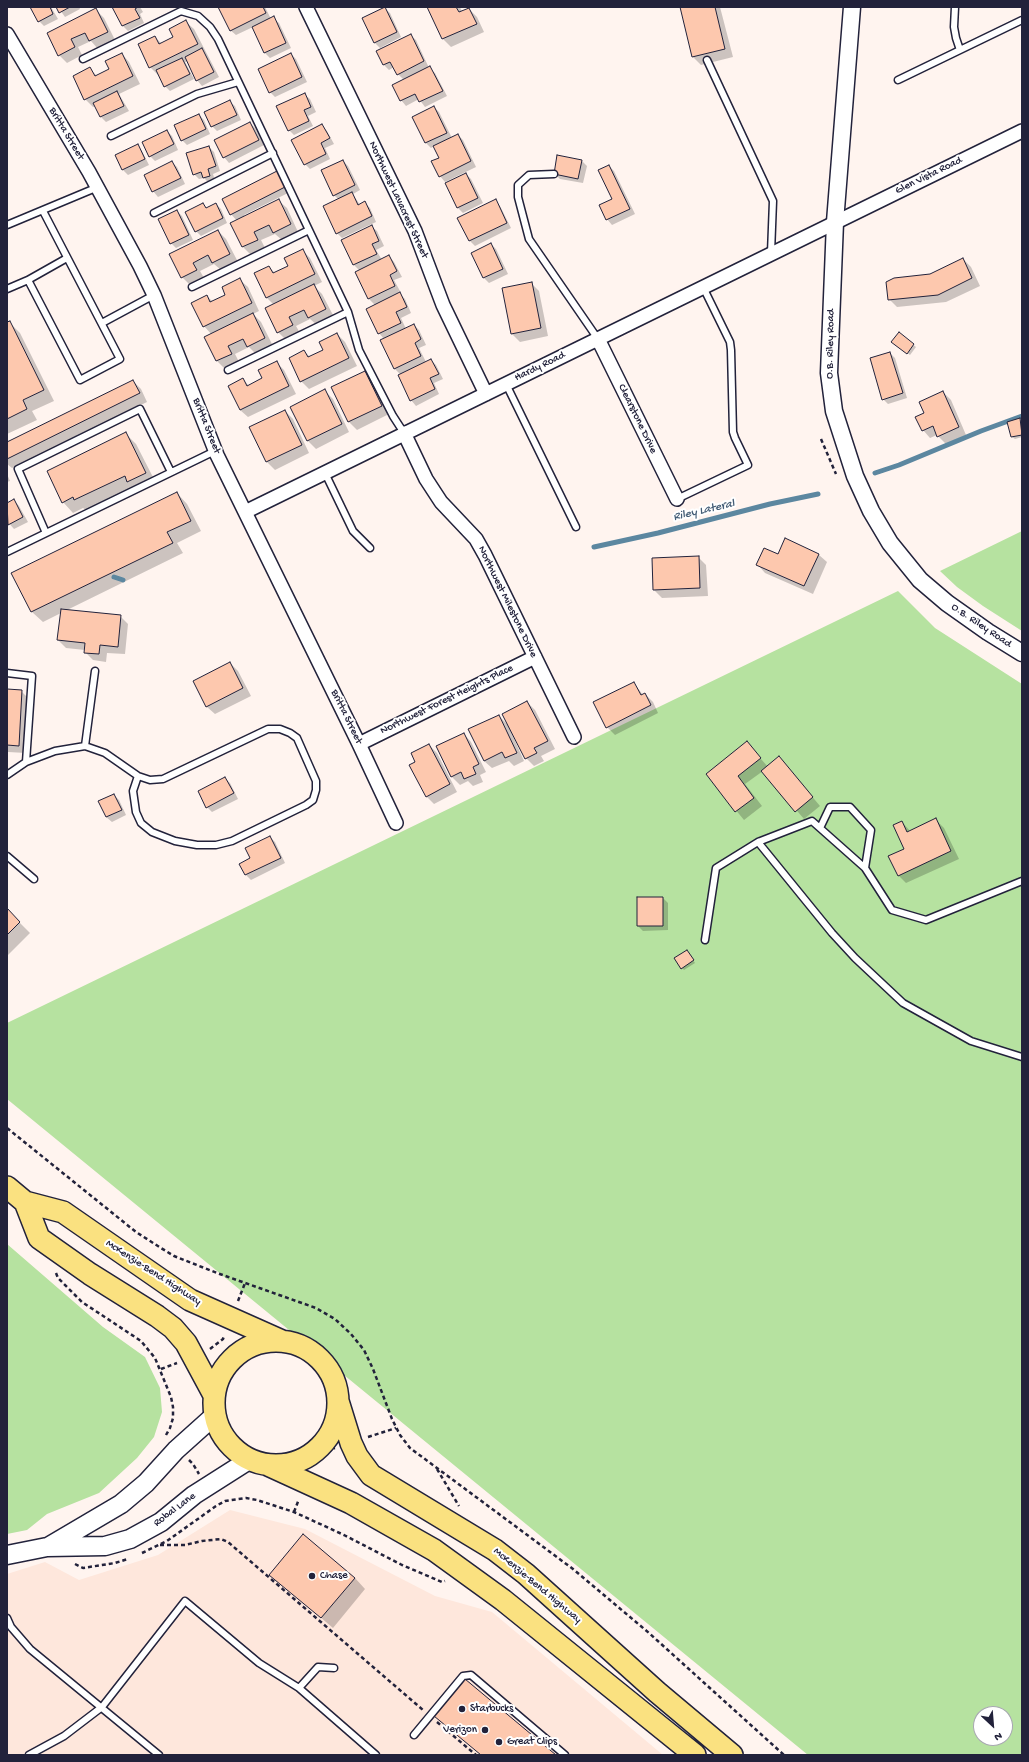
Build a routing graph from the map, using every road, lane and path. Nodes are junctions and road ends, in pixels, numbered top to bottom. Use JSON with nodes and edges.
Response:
{"nodes":[{"id":1,"x":306,"y":7,"type":"edge"},
{"id":2,"x":852,"y":7,"type":"edge"},
{"id":3,"x":956,"y":7,"type":"edge"},
{"id":4,"x":1022,"y":20,"type":"edge"},
{"id":5,"x":7,"y":34,"type":"edge"},
{"id":6,"x":960,"y":50,"type":"junction"},
{"id":7,"x":83,"y":58,"type":"dead end"},
{"id":8,"x":707,"y":60,"type":"dead end"},
{"id":9,"x":898,"y":80,"type":"dead end"},
{"id":10,"x":238,"y":82,"type":"junction"},
{"id":11,"x":1022,"y":130,"type":"edge"},
{"id":12,"x":111,"y":136,"type":"dead end"},
{"id":13,"x":272,"y":153,"type":"junction"},
{"id":14,"x":554,"y":174,"type":"dead end"},
{"id":15,"x":98,"y":187,"type":"junction"},
{"id":16,"x":43,"y":211,"type":"junction"},
{"id":17,"x":154,"y":213,"type":"dead end"},
{"id":18,"x":835,"y":222,"type":"junction"},
{"id":19,"x":7,"y":225,"type":"edge"},
{"id":20,"x":309,"y":230,"type":"junction"},
{"id":21,"x":771,"y":253,"type":"junction"},
{"id":22,"x":67,"y":258,"type":"junction"},
{"id":23,"x":28,"y":280,"type":"junction"},
{"id":24,"x":192,"y":287,"type":"dead end"},
{"id":25,"x":703,"y":287,"type":"junction"},
{"id":26,"x":7,"y":289,"type":"edge"},
{"id":27,"x":154,"y":295,"type":"junction"},
{"id":28,"x":348,"y":312,"type":"junction"},
{"id":29,"x":102,"y":323,"type":"junction"},
{"id":30,"x":598,"y":339,"type":"junction"},
{"id":31,"x":228,"y":370,"type":"dead end"},
{"id":32,"x":506,"y":384,"type":"junction"},
{"id":33,"x":486,"y":394,"type":"junction"},
{"id":34,"x":404,"y":433,"type":"junction"},
{"id":35,"x":215,"y":451,"type":"junction"},
{"id":36,"x":171,"y":472,"type":"junction"},
{"id":37,"x":325,"y":473,"type":"junction"},
{"id":38,"x":677,"y":499,"type":"joint"},
{"id":39,"x":245,"y":512,"type":"junction"},
{"id":40,"x":576,"y":527,"type":"dead end"},
{"id":41,"x":46,"y":532,"type":"junction"},
{"id":42,"x":370,"y":548,"type":"dead end"},
{"id":43,"x":7,"y":552,"type":"edge"},
{"id":44,"x":1022,"y":654,"type":"edge"},
{"id":45,"x":535,"y":657,"type":"junction"},
{"id":46,"x":95,"y":671,"type":"dead end"},
{"id":47,"x":7,"y":673,"type":"edge"},
{"id":48,"x":574,"y":737,"type":"dead end"},
{"id":49,"x":359,"y":744,"type":"junction"},
{"id":50,"x":85,"y":746,"type":"junction"},
{"id":51,"x":26,"y":762,"type":"junction"},
{"id":52,"x":7,"y":775,"type":"edge"},
{"id":53,"x":138,"y":776,"type":"junction"},
{"id":54,"x":396,"y":823,"type":"dead end"},
{"id":55,"x":820,"y":828,"type":"junction"},
{"id":56,"x":758,"y":842,"type":"junction"},
{"id":57,"x":7,"y":856,"type":"edge"},
{"id":58,"x":865,"y":868,"type":"junction"},
{"id":59,"x":34,"y":879,"type":"dead end"},
{"id":60,"x":1022,"y":881,"type":"edge"},
{"id":61,"x":705,"y":940,"type":"dead end"},
{"id":62,"x":1022,"y":1056,"type":"edge"},
{"id":63,"x":7,"y":1128,"type":"edge"},
{"id":64,"x":7,"y":1187,"type":"edge"},
{"id":65,"x":25,"y":1202,"type":"junction"},
{"id":66,"x":58,"y":1278,"type":"dead end"},
{"id":67,"x":245,"y":1283,"type":"junction"},
{"id":68,"x":231,"y":1318,"type":"junction"},
{"id":69,"x":284,"y":1342,"type":"junction"},
{"id":70,"x":194,"y":1356,"type":"junction"},
{"id":71,"x":161,"y":1369,"type":"junction"},
{"id":72,"x":338,"y":1400,"type":"junction"},
{"id":73,"x":214,"y":1405,"type":"junction"},
{"id":74,"x":396,"y":1428,"type":"junction"},
{"id":75,"x":351,"y":1443,"type":"junction"},
{"id":76,"x":176,"y":1450,"type":"junction"},
{"id":77,"x":258,"y":1462,"type":"junction"},
{"id":78,"x":306,"y":1483,"type":"junction"},
{"id":79,"x":206,"y":1487,"type":"junction"},
{"id":80,"x":216,"y":1506,"type":"junction"},
{"id":81,"x":294,"y":1512,"type":"junction"},
{"id":82,"x":159,"y":1545,"type":"junction"},
{"id":83,"x":47,"y":1547,"type":"junction"},
{"id":84,"x":7,"y":1555,"type":"edge"},
{"id":85,"x":139,"y":1555,"type":"dead end"},
{"id":86,"x":133,"y":1557,"type":"dead end"},
{"id":87,"x":83,"y":1568,"type":"dead end"},
{"id":88,"x":442,"y":1582,"type":"dead end"},
{"id":89,"x":7,"y":1618,"type":"edge"},
{"id":90,"x":334,"y":1668,"type":"dead end"},
{"id":91,"x":299,"y":1688,"type":"junction"},
{"id":92,"x":102,"y":1707,"type":"junction"},
{"id":93,"x":430,"y":1715,"type":"junction"},
{"id":94,"x":414,"y":1735,"type":"dead end"},
{"id":95,"x":29,"y":1755,"type":"edge"},
{"id":96,"x":159,"y":1755,"type":"edge"},
{"id":97,"x":376,"y":1755,"type":"edge"},
{"id":98,"x":476,"y":1755,"type":"edge"},
{"id":99,"x":565,"y":1755,"type":"edge"},
{"id":100,"x":695,"y":1755,"type":"edge"},
{"id":101,"x":732,"y":1755,"type":"edge"},
{"id":102,"x":784,"y":1755,"type":"edge"}],
"edges":[{"from":1,"to":33,"type":"street","name":"Northwest Lavacrest Street"},
{"from":2,"to":18,"type":"street","name":"O.B. Riley Road"},
{"from":3,"to":6,"type":"lane"},
{"from":4,"to":6,"type":"lane"},
{"from":5,"to":15,"type":"street","name":"Britta Street"},
{"from":6,"to":9,"type":"lane"},
{"from":7,"to":10,"type":"lane"},
{"from":8,"to":21,"type":"lane"},
{"from":10,"to":12,"type":"lane"},
{"from":10,"to":13,"type":"lane"},
{"from":11,"to":18,"type":"street","name":"Glen Vista Road"},
{"from":13,"to":17,"type":"lane"},
{"from":13,"to":20,"type":"lane"},
{"from":14,"to":30,"type":"lane"},
{"from":15,"to":16,"type":"lane"},
{"from":15,"to":27,"type":"street","name":"Britta Street"},
{"from":16,"to":19,"type":"lane"},
{"from":16,"to":22,"type":"lane"},
{"from":18,"to":21,"type":"street","name":"Hardy Road"},
{"from":18,"to":44,"type":"street","name":"O.B. Riley Road"},
{"from":20,"to":24,"type":"lane"},
{"from":20,"to":28,"type":"lane"},
{"from":21,"to":25,"type":"street","name":"Hardy Road"},
{"from":22,"to":23,"type":"lane"},
{"from":22,"to":29,"type":"lane"},
{"from":23,"to":26,"type":"lane"},
{"from":23,"to":29,"type":"lane"},
{"from":25,"to":30,"type":"street","name":"Hardy Road"},
{"from":25,"to":38,"type":"lane"},
{"from":27,"to":29,"type":"lane"},
{"from":27,"to":35,"type":"street","name":"Britta Street"},
{"from":28,"to":31,"type":"lane"},
{"from":28,"to":34,"type":"lane"},
{"from":30,"to":32,"type":"street","name":"Hardy Road"},
{"from":30,"to":38,"type":"street","name":"Clearstone Drive"},
{"from":32,"to":33,"type":"street","name":"Hardy Road"},
{"from":32,"to":40,"type":"lane"},
{"from":33,"to":34,"type":"street","name":"Hardy Road"},
{"from":34,"to":37,"type":"street","name":"Hardy Road"},
{"from":34,"to":45,"type":"street","name":"Northwest Milestone Drive"},
{"from":35,"to":36,"type":"lane"},
{"from":35,"to":39,"type":"street","name":"Britta Street"},
{"from":36,"to":41,"type":"lane"},
{"from":36,"to":41,"type":"lane"},
{"from":37,"to":39,"type":"street","name":"Hardy Road"},
{"from":37,"to":42,"type":"lane"},
{"from":39,"to":49,"type":"street","name":"Britta Street"},
{"from":41,"to":43,"type":"lane"},
{"from":45,"to":48,"type":"street","name":"Northwest Milestone Drive"},
{"from":45,"to":49,"type":"street","name":"Northwest Forest Heights Place"},
{"from":46,"to":50,"type":"lane"},
{"from":47,"to":51,"type":"lane"},
{"from":49,"to":54,"type":"street","name":"Britta Street"},
{"from":50,"to":51,"type":"lane"},
{"from":50,"to":53,"type":"lane"},
{"from":51,"to":52,"type":"lane"},
{"from":53,"to":53,"type":"lane"},
{"from":55,"to":56,"type":"lane"},
{"from":55,"to":58,"type":"lane"},
{"from":55,"to":58,"type":"lane"},
{"from":56,"to":61,"type":"lane"},
{"from":56,"to":62,"type":"lane"},
{"from":57,"to":59,"type":"lane"},
{"from":58,"to":60,"type":"lane"},
{"from":63,"to":67,"type":"path"},
{"from":64,"to":65,"type":"highway","name":"McKenzie-Bend Highway"},
{"from":65,"to":68,"type":"highway","name":"McKenzie-Bend Highway"},
{"from":65,"to":70,"type":"highway","name":"McKenzie-Bend Highway"},
{"from":66,"to":71,"type":"path"},
{"from":67,"to":68,"type":"path"},
{"from":67,"to":74,"type":"path"},
{"from":68,"to":69,"type":"highway","name":"McKenzie-Bend Highway"},
{"from":68,"to":70,"type":"path"},
{"from":69,"to":72,"type":"highway"},
{"from":69,"to":73,"type":"highway"},
{"from":70,"to":71,"type":"path"},
{"from":70,"to":73,"type":"highway","name":"McKenzie-Bend Highway"},
{"from":71,"to":76,"type":"path"},
{"from":72,"to":75,"type":"highway","name":"McKenzie-Bend Highway"},
{"from":72,"to":77,"type":"highway"},
{"from":73,"to":76,"type":"main road","name":"Robal Lane"},
{"from":73,"to":77,"type":"highway"},
{"from":74,"to":75,"type":"path"},
{"from":74,"to":102,"type":"path"},
{"from":75,"to":78,"type":"path"},
{"from":75,"to":101,"type":"highway","name":"McKenzie-Bend Highway"},
{"from":76,"to":79,"type":"path"},
{"from":76,"to":83,"type":"main road","name":"Robal Lane"},
{"from":77,"to":78,"type":"highway"},
{"from":77,"to":79,"type":"main road","name":"Robal Lane"},
{"from":78,"to":81,"type":"path"},
{"from":78,"to":100,"type":"highway"},
{"from":79,"to":80,"type":"path"},
{"from":79,"to":83,"type":"main road","name":"Robal Lane"},
{"from":80,"to":81,"type":"path"},
{"from":80,"to":82,"type":"path"},
{"from":81,"to":88,"type":"path"},
{"from":82,"to":85,"type":"path"},
{"from":82,"to":93,"type":"path"},
{"from":83,"to":84,"type":"main road","name":"Robal Lane"},
{"from":86,"to":87,"type":"path"},
{"from":89,"to":92,"type":"lane"},
{"from":90,"to":91,"type":"lane"},
{"from":91,"to":92,"type":"lane"},
{"from":91,"to":97,"type":"lane"},
{"from":92,"to":95,"type":"lane"},
{"from":92,"to":96,"type":"lane"},
{"from":93,"to":94,"type":"lane"},
{"from":93,"to":98,"type":"path"},
{"from":93,"to":99,"type":"lane"}]}
